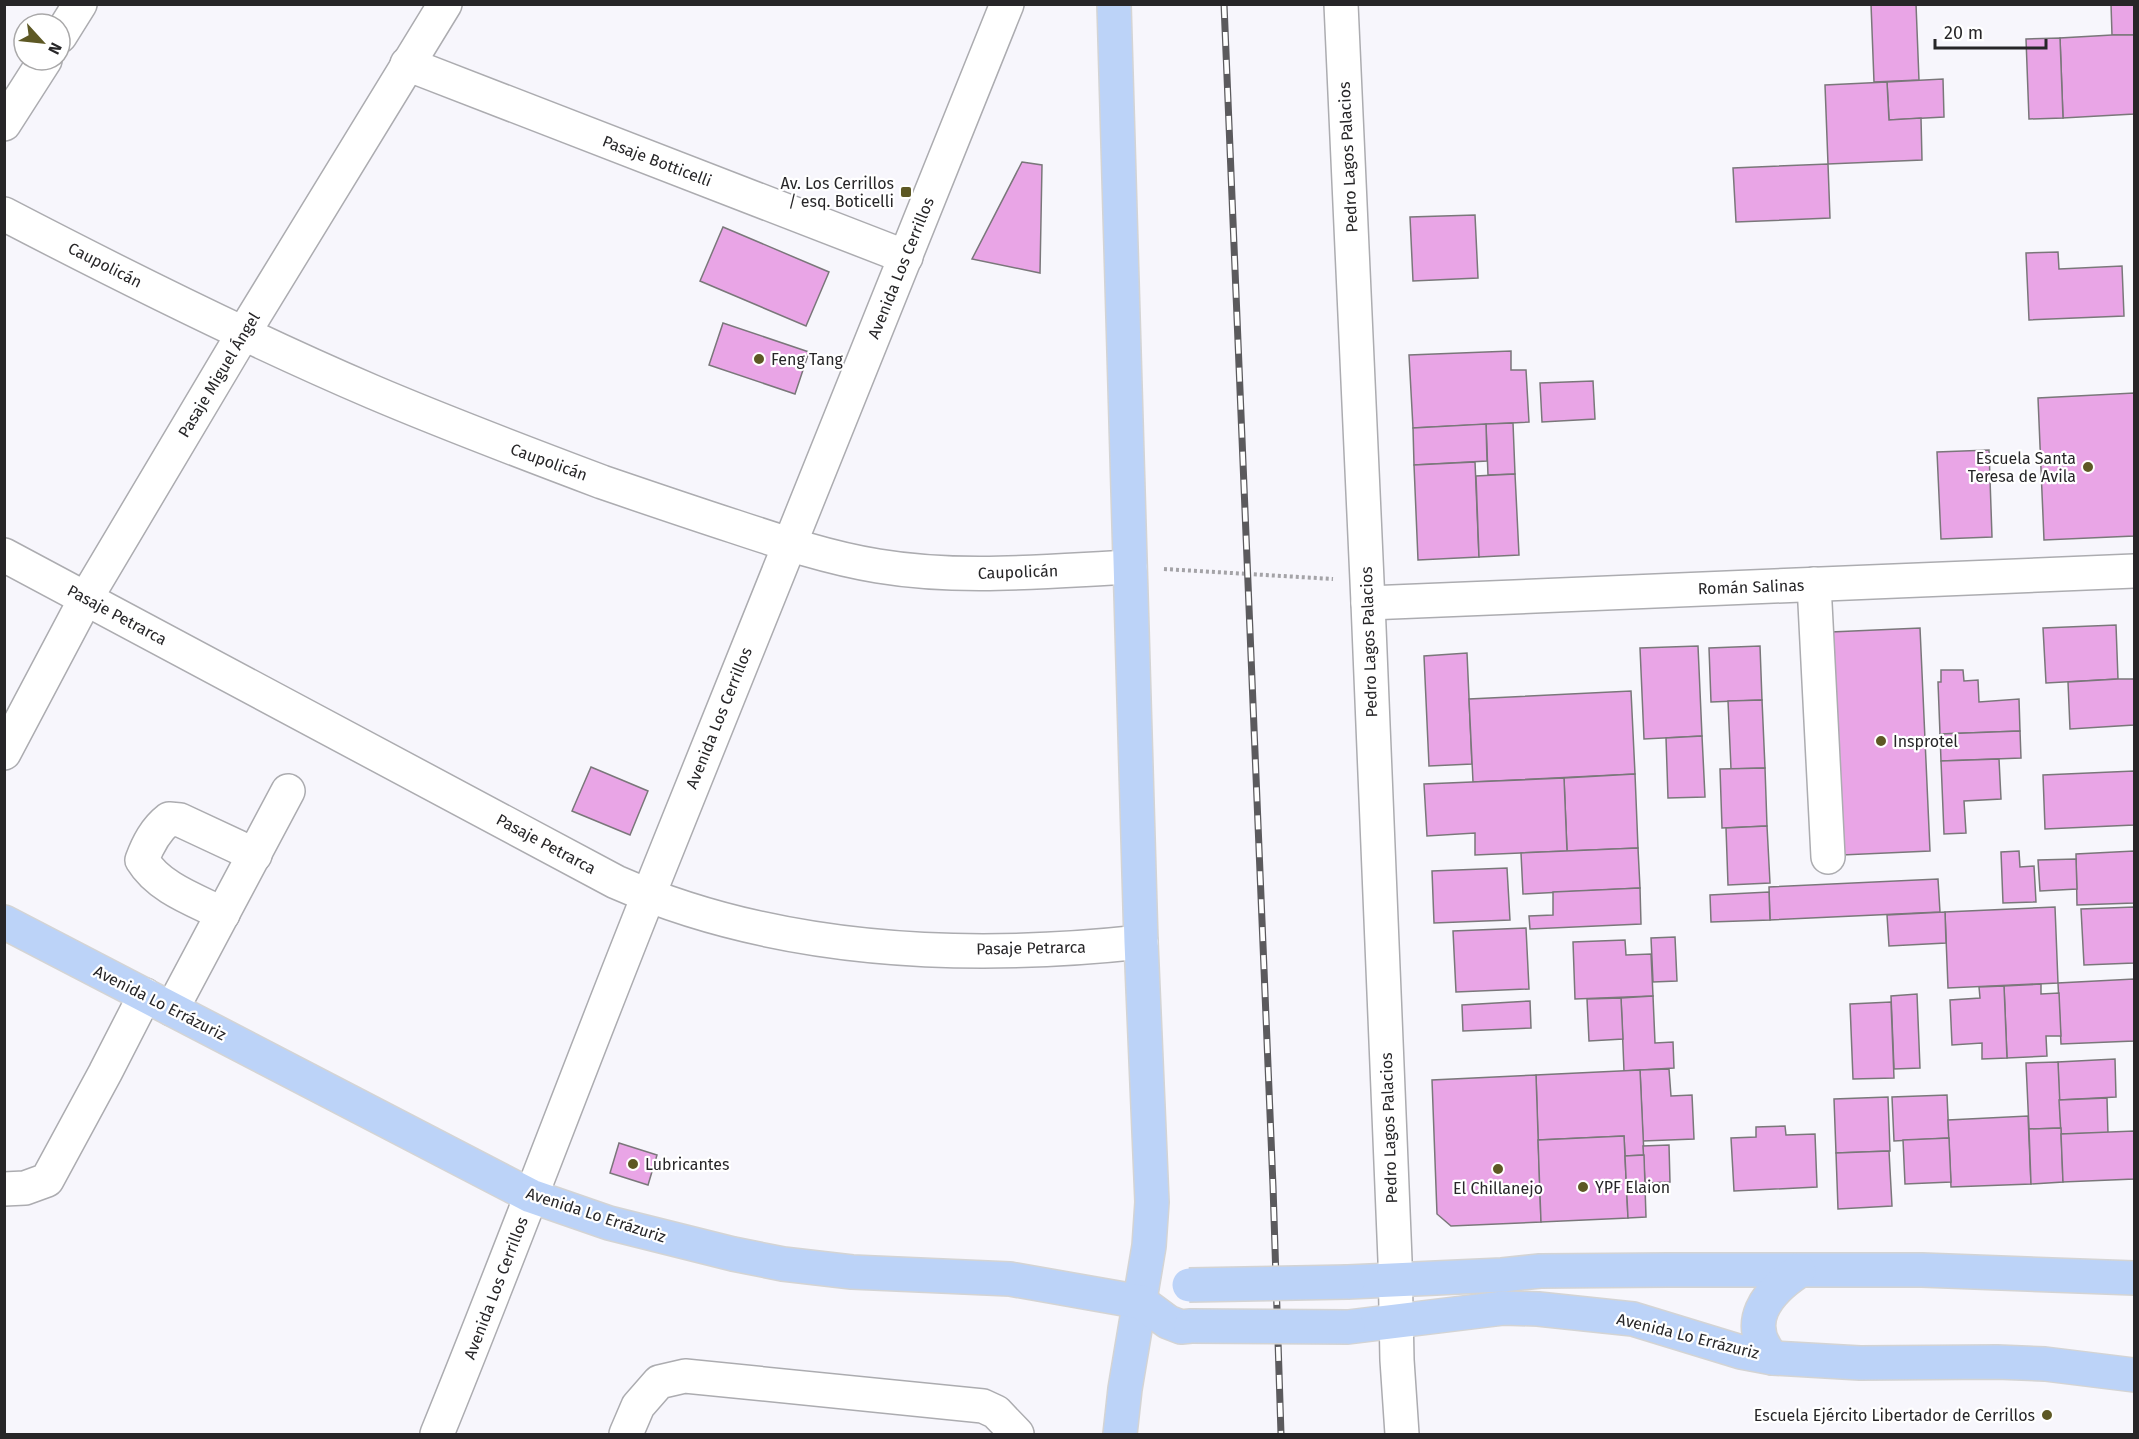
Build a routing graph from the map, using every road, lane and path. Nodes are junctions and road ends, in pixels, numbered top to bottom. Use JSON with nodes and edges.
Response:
{"nodes":[{"id":1,"x":80,"y":4,"type":"edge"},
{"id":2,"x":445,"y":4,"type":"edge"},
{"id":3,"x":1007,"y":4,"type":"edge"},
{"id":4,"x":1114,"y":4,"type":"edge"},
{"id":5,"x":1341,"y":4,"type":"edge"},
{"id":6,"x":72,"y":17,"type":"edge"},
{"id":7,"x":407,"y":64,"type":"junction"},
{"id":8,"x":37,"y":72,"type":"edge"},
{"id":9,"x":4,"y":124,"type":"edge"},
{"id":10,"x":4,"y":214,"type":"edge"},
{"id":11,"x":906,"y":257,"type":"junction"},
{"id":12,"x":243,"y":334,"type":"junction"},
{"id":13,"x":789,"y":545,"type":"junction"},
{"id":14,"x":4,"y":555,"type":"edge"},
{"id":15,"x":1130,"y":567,"type":"junction"},
{"id":16,"x":2134,"y":571,"type":"edge"},
{"id":17,"x":1814,"y":584,"type":"junction"},
{"id":18,"x":1368,"y":592,"type":"junction"},
{"id":19,"x":86,"y":598,"type":"junction"},
{"id":20,"x":4,"y":753,"type":"edge"},
{"id":21,"x":288,"y":791,"type":"dead end"},
{"id":22,"x":255,"y":855,"type":"junction"},
{"id":23,"x":1828,"y":857,"type":"dead end"},
{"id":24,"x":648,"y":896,"type":"junction"},
{"id":25,"x":223,"y":915,"type":"junction"},
{"id":26,"x":4,"y":922,"type":"edge"},
{"id":27,"x":1141,"y":942,"type":"junction"},
{"id":28,"x":158,"y":1002,"type":"junction"},
{"id":29,"x":4,"y":1189,"type":"edge"},
{"id":30,"x":531,"y":1196,"type":"junction"},
{"id":31,"x":1799,"y":1271,"type":"junction"},
{"id":32,"x":2134,"y":1278,"type":"edge"},
{"id":33,"x":1394,"y":1280,"type":"junction"},
{"id":34,"x":1141,"y":1302,"type":"junction"},
{"id":35,"x":1395,"y":1322,"type":"junction"},
{"id":36,"x":1773,"y":1358,"type":"junction"},
{"id":37,"x":2134,"y":1375,"type":"edge"},
{"id":38,"x":437,"y":1434,"type":"edge"},
{"id":39,"x":626,"y":1434,"type":"edge"},
{"id":40,"x":1017,"y":1434,"type":"edge"},
{"id":41,"x":1120,"y":1434,"type":"edge"},
{"id":42,"x":1402,"y":1434,"type":"edge"}],
"edges":[{"from":1,"to":6,"type":"street"},
{"from":2,"to":7,"type":"street","name":"Pasaje Miguel Ángel"},
{"from":3,"to":11,"type":"street","name":"Avenida Los Cerrillos"},
{"from":4,"to":15,"type":"main road"},
{"from":5,"to":18,"type":"street","name":"Pedro Lagos Palacios"},
{"from":7,"to":11,"type":"street","name":"Pasaje Botticelli"},
{"from":7,"to":12,"type":"street","name":"Pasaje Miguel Ángel"},
{"from":8,"to":9,"type":"street"},
{"from":10,"to":12,"type":"street","name":"Caupolicán"},
{"from":11,"to":13,"type":"street","name":"Avenida Los Cerrillos"},
{"from":12,"to":13,"type":"street","name":"Caupolicán"},
{"from":12,"to":19,"type":"street","name":"Pasaje Miguel Ángel"},
{"from":13,"to":15,"type":"street","name":"Caupolicán"},
{"from":13,"to":24,"type":"street","name":"Avenida Los Cerrillos"},
{"from":14,"to":19,"type":"street","name":"Pasaje Petrarca"},
{"from":15,"to":18,"type":"path"},
{"from":15,"to":27,"type":"main road"},
{"from":16,"to":17,"type":"street","name":"Román Salinas"},
{"from":17,"to":18,"type":"street","name":"Román Salinas"},
{"from":17,"to":23,"type":"street"},
{"from":18,"to":33,"type":"street","name":"Pedro Lagos Palacios"},
{"from":19,"to":20,"type":"street","name":"Pasaje Miguel Ángel"},
{"from":19,"to":24,"type":"street","name":"Pasaje Petrarca"},
{"from":21,"to":22,"type":"street"},
{"from":22,"to":25,"type":"street"},
{"from":22,"to":25,"type":"street"},
{"from":24,"to":27,"type":"street","name":"Pasaje Petrarca"},
{"from":24,"to":30,"type":"street","name":"Avenida Los Cerrillos"},
{"from":25,"to":28,"type":"street"},
{"from":26,"to":28,"type":"main road","name":"Avenida Lo Errázuriz"},
{"from":27,"to":34,"type":"main road"},
{"from":28,"to":29,"type":"street"},
{"from":28,"to":30,"type":"main road","name":"Avenida Lo Errázuriz"},
{"from":30,"to":34,"type":"main road","name":"Avenida Lo Errázuriz"},
{"from":30,"to":38,"type":"street","name":"Avenida Los Cerrillos"},
{"from":31,"to":32,"type":"main road"},
{"from":31,"to":33,"type":"main road"},
{"from":31,"to":36,"type":"main road"},
{"from":33,"to":34,"type":"main road","bridge":true},
{"from":33,"to":35,"type":"street","name":"Pedro Lagos Palacios"},
{"from":34,"to":35,"type":"main road","name":"Avenida Lo Errázuriz","bridge":true},
{"from":34,"to":41,"type":"main road"},
{"from":35,"to":36,"type":"main road","name":"Avenida Lo Errázuriz"},
{"from":35,"to":42,"type":"street","name":"Pedro Lagos Palacios"},
{"from":36,"to":37,"type":"main road","name":"Avenida Lo Errázuriz"},
{"from":39,"to":40,"type":"street"}]}
